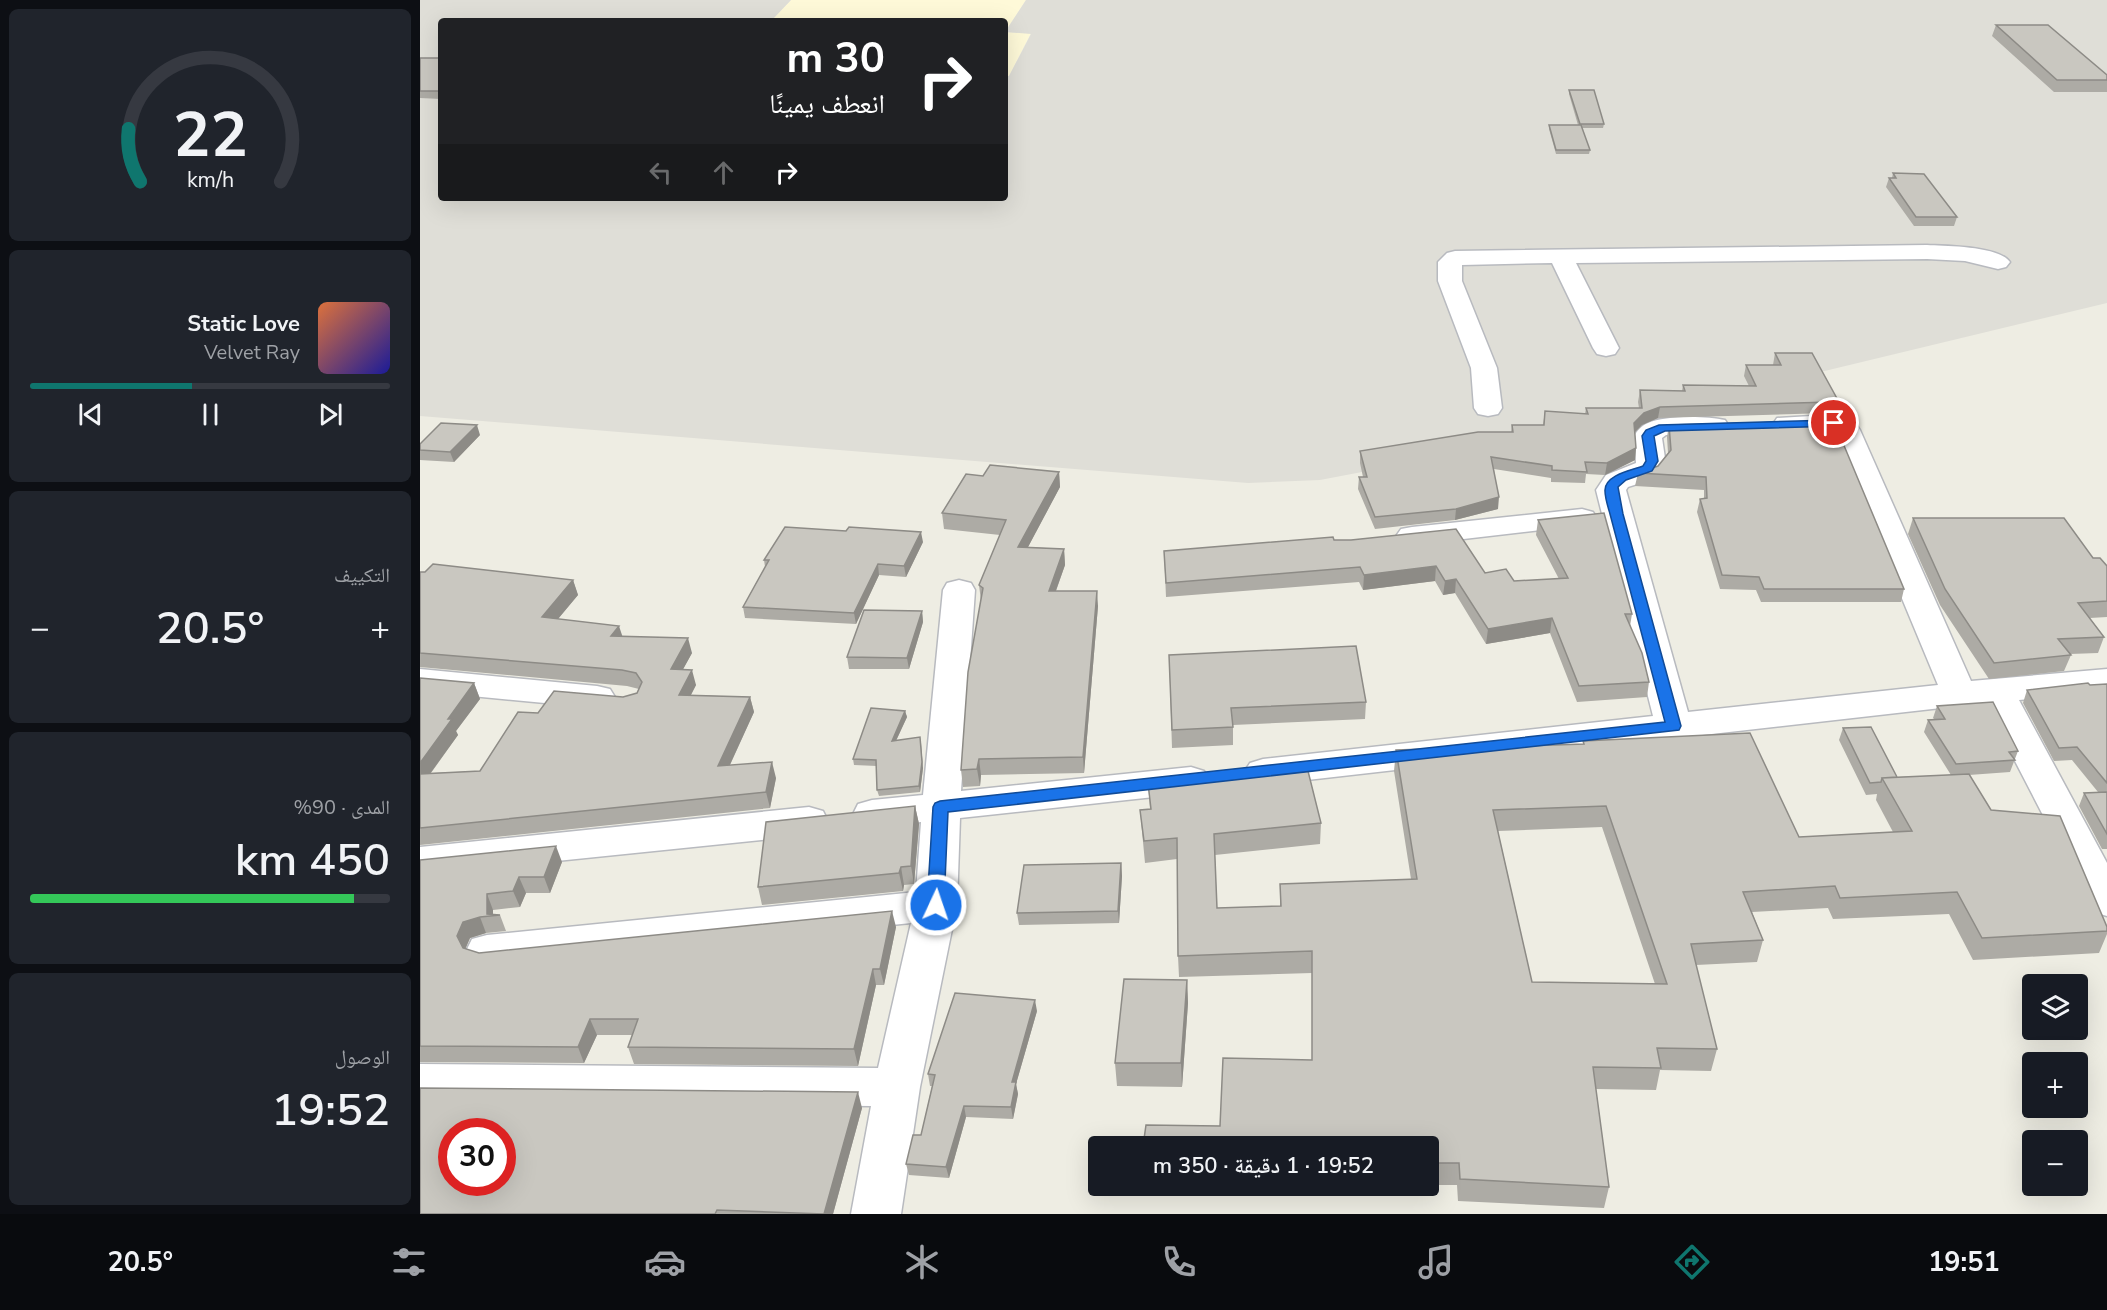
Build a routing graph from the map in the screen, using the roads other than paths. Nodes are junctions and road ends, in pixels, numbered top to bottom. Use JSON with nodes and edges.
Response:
{"nodes":[{"id":1,"x":1561,"y":257,"type":"junction"},
{"id":2,"x":1998,"y":262,"type":"dead end"},
{"id":3,"x":1606,"y":348,"type":"dead end"},
{"id":4,"x":1488,"y":408,"type":"dead end"},
{"id":5,"x":1616,"y":514,"type":"junction"},
{"id":6,"x":1385,"y":539,"type":"edge"},
{"id":7,"x":958,"y":590,"type":"dead end"},
{"id":8,"x":420,"y":680,"type":"edge"},
{"id":9,"x":2107,"y":680,"type":"edge"},
{"id":10,"x":1997,"y":692,"type":"junction"},
{"id":11,"x":1959,"y":694,"type":"junction"},
{"id":12,"x":627,"y":699,"type":"edge"},
{"id":13,"x":1674,"y":726,"type":"junction"},
{"id":14,"x":940,"y":807,"type":"junction"},
{"id":15,"x":420,"y":861,"type":"edge"},
{"id":16,"x":2107,"y":901,"type":"edge"},
{"id":17,"x":936,"y":905,"type":"junction"},
{"id":18,"x":487,"y":951,"type":"edge"},
{"id":19,"x":420,"y":1083,"type":"edge"},
{"id":20,"x":897,"y":1087,"type":"junction"},
{"id":21,"x":876,"y":1214,"type":"edge"}],
"edges":[{"from":1,"to":2,"type":"street"},
{"from":1,"to":3,"type":"street"},
{"from":1,"to":4,"type":"street"},
{"from":5,"to":6,"type":"street"},
{"from":5,"to":11,"type":"street"},
{"from":5,"to":13,"type":"street"},
{"from":7,"to":14,"type":"street"},
{"from":8,"to":12,"type":"street"},
{"from":9,"to":10,"type":"street"},
{"from":10,"to":11,"type":"street"},
{"from":10,"to":16,"type":"street"},
{"from":11,"to":13,"type":"street"},
{"from":13,"to":14,"type":"street"},
{"from":14,"to":15,"type":"street"},
{"from":14,"to":17,"type":"street"},
{"from":17,"to":18,"type":"street"},
{"from":17,"to":20,"type":"street"},
{"from":19,"to":20,"type":"street"},
{"from":20,"to":21,"type":"street"}]}
